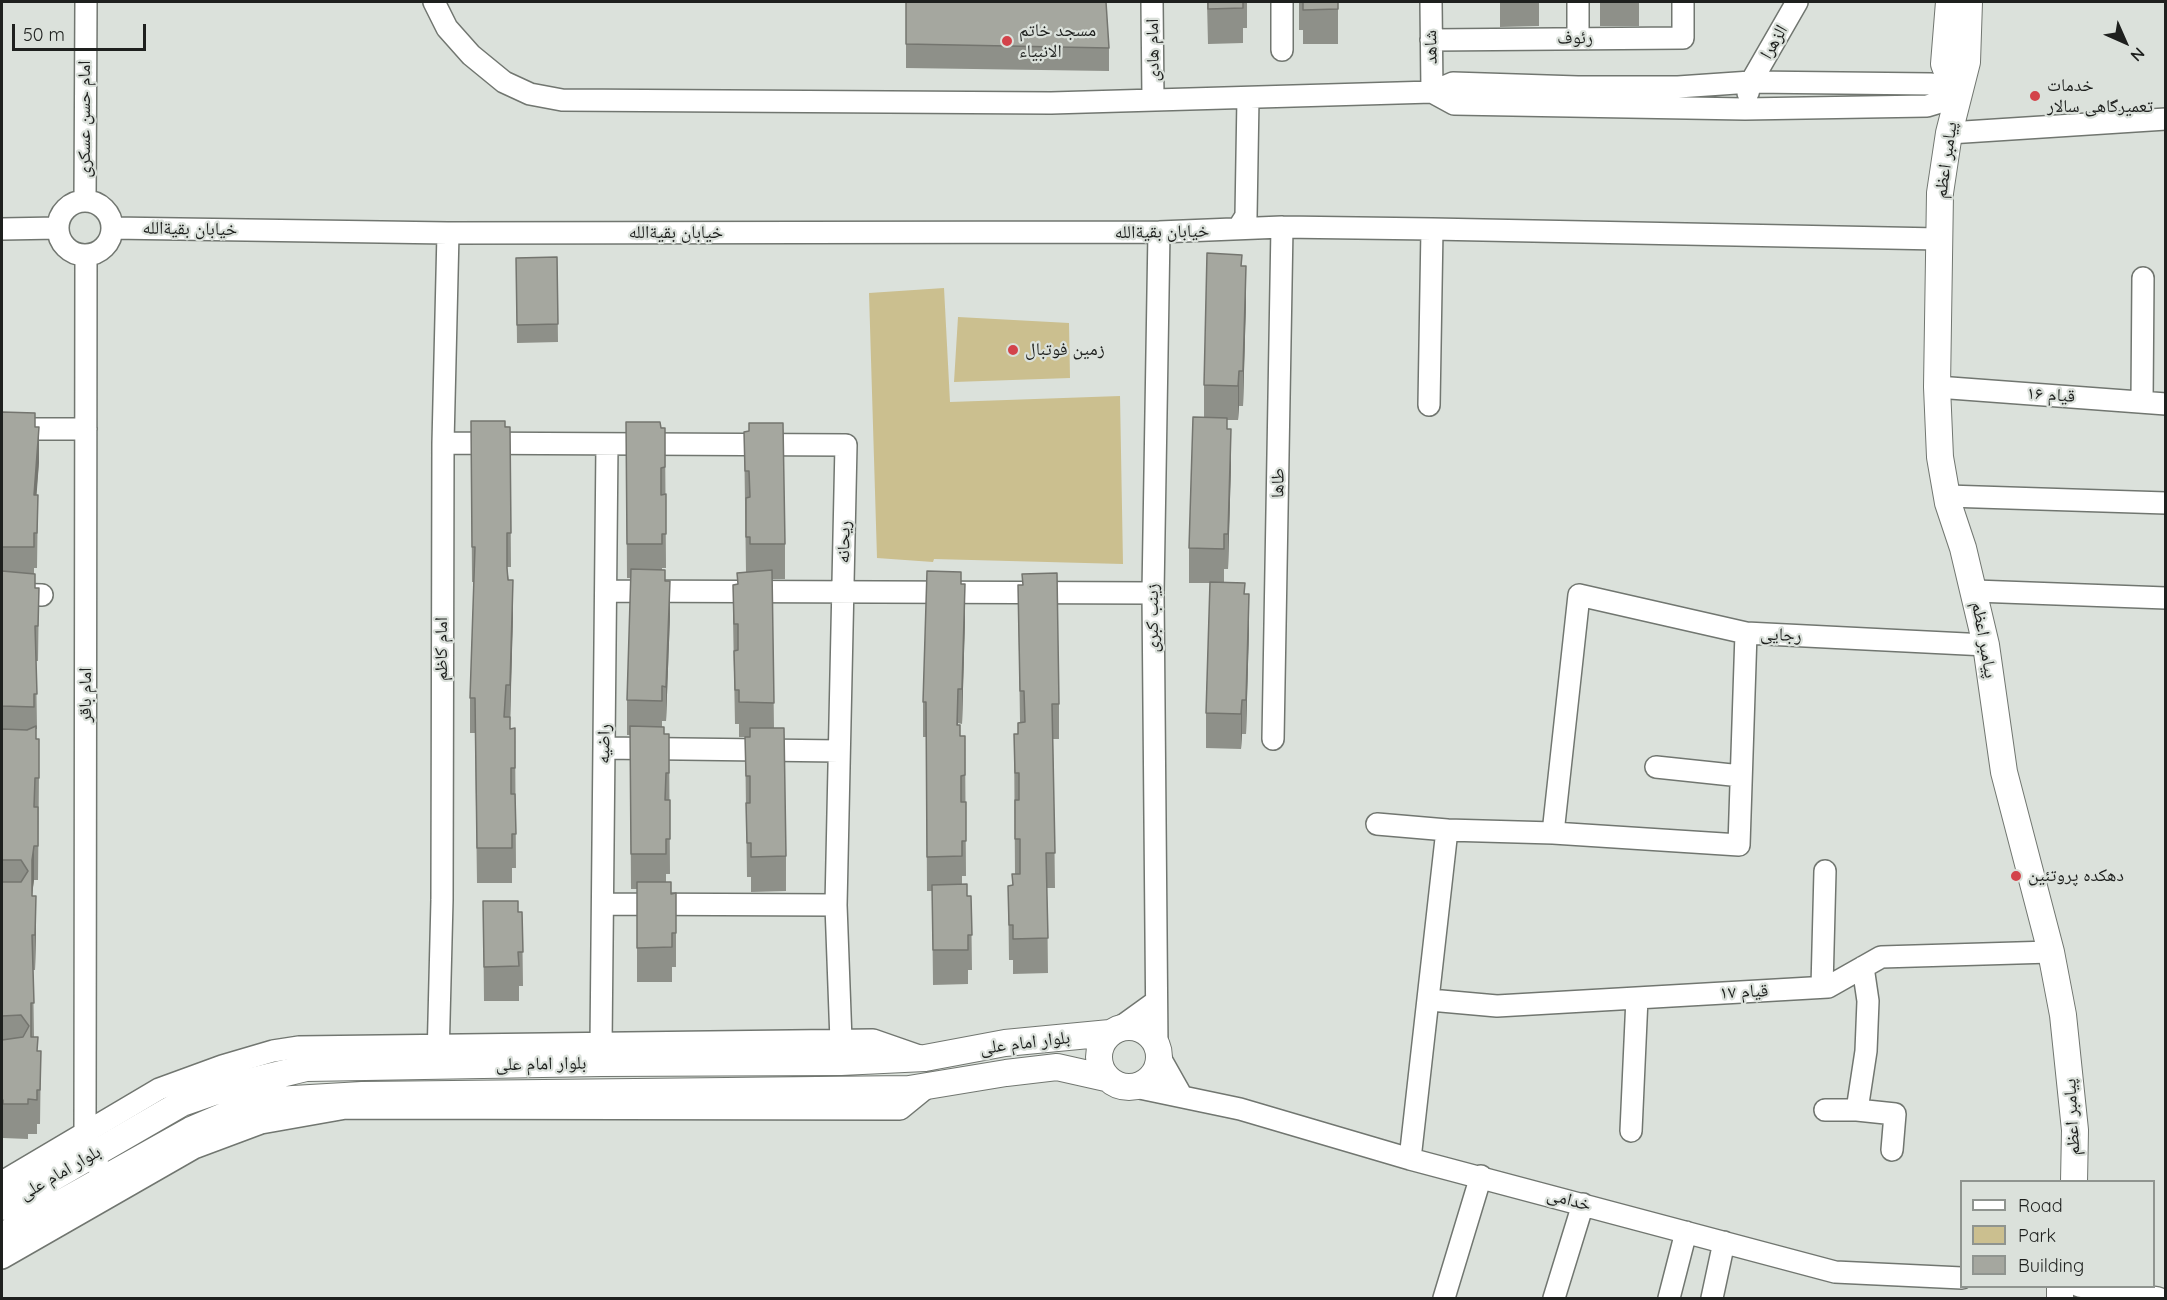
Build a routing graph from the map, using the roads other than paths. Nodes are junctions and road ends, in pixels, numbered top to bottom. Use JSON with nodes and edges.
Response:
{"nodes":[{"id":1,"x":86,"y":2,"type":"edge"},
{"id":2,"x":434,"y":2,"type":"edge"},
{"id":3,"x":1152,"y":2,"type":"edge"},
{"id":4,"x":1282,"y":2,"type":"edge"},
{"id":5,"x":1431,"y":2,"type":"edge"},
{"id":6,"x":1578,"y":2,"type":"edge"},
{"id":7,"x":1683,"y":2,"type":"edge"},
{"id":8,"x":1797,"y":2,"type":"edge"},
{"id":9,"x":1949,"y":2,"type":"edge"},
{"id":10,"x":1969,"y":2,"type":"edge"},
{"id":11,"x":1578,"y":38,"type":"junction"},
{"id":12,"x":1431,"y":40,"type":"junction"},
{"id":13,"x":1282,"y":50,"type":"dead end"},
{"id":14,"x":1750,"y":82,"type":"junction"},
{"id":15,"x":1432,"y":92,"type":"junction"},
{"id":16,"x":1957,"y":97,"type":"junction"},
{"id":17,"x":1248,"y":98,"type":"junction"},
{"id":18,"x":1153,"y":99,"type":"junction"},
{"id":19,"x":1745,"y":109,"type":"junction"},
{"id":20,"x":2166,"y":119,"type":"edge"},
{"id":21,"x":1949,"y":133,"type":"junction"},
{"id":22,"x":85,"y":201,"type":"junction"},
{"id":23,"x":1282,"y":227,"type":"junction"},
{"id":24,"x":58,"y":228,"type":"junction"},
{"id":25,"x":112,"y":228,"type":"junction"},
{"id":26,"x":1239,"y":228,"type":"junction"},
{"id":27,"x":2,"y":229,"type":"edge"},
{"id":28,"x":1432,"y":229,"type":"junction"},
{"id":29,"x":1160,"y":232,"type":"junction"},
{"id":30,"x":448,"y":233,"type":"junction"},
{"id":31,"x":1939,"y":239,"type":"junction"},
{"id":32,"x":86,"y":255,"type":"junction"},
{"id":33,"x":2143,"y":278,"type":"dead end"},
{"id":34,"x":1937,"y":387,"type":"junction"},
{"id":35,"x":2142,"y":401,"type":"junction"},
{"id":36,"x":2166,"y":404,"type":"edge"},
{"id":37,"x":1429,"y":405,"type":"dead end"},
{"id":38,"x":2,"y":429,"type":"edge"},
{"id":39,"x":86,"y":429,"type":"junction"},
{"id":40,"x":443,"y":443,"type":"junction"},
{"id":41,"x":607,"y":444,"type":"junction"},
{"id":42,"x":1947,"y":496,"type":"junction"},
{"id":43,"x":2166,"y":503,"type":"edge"},
{"id":44,"x":606,"y":591,"type":"junction"},
{"id":45,"x":1975,"y":591,"type":"junction"},
{"id":46,"x":1153,"y":593,"type":"junction"},
{"id":47,"x":2,"y":594,"type":"edge"},
{"id":48,"x":843,"y":594,"type":"junction"},
{"id":49,"x":42,"y":595,"type":"dead end"},
{"id":50,"x":2166,"y":598,"type":"edge"},
{"id":51,"x":1746,"y":633,"type":"junction"},
{"id":52,"x":1986,"y":645,"type":"junction"},
{"id":53,"x":1273,"y":740,"type":"dead end"},
{"id":54,"x":604,"y":748,"type":"junction"},
{"id":55,"x":839,"y":751,"type":"junction"},
{"id":56,"x":1656,"y":767,"type":"dead end"},
{"id":57,"x":1741,"y":776,"type":"junction"},
{"id":58,"x":1377,"y":824,"type":"dead end"},
{"id":59,"x":1446,"y":831,"type":"junction"},
{"id":60,"x":1553,"y":833,"type":"junction"},
{"id":61,"x":1825,"y":871,"type":"dead end"},
{"id":62,"x":603,"y":904,"type":"junction"},
{"id":63,"x":836,"y":905,"type":"junction"},
{"id":64,"x":2051,"y":951,"type":"junction"},
{"id":65,"x":1863,"y":967,"type":"junction"},
{"id":66,"x":1822,"y":987,"type":"junction"},
{"id":67,"x":1637,"y":998,"type":"junction"},
{"id":68,"x":1430,"y":1000,"type":"junction"},
{"id":69,"x":1154,"y":1003,"type":"junction"},
{"id":70,"x":1114,"y":1031,"type":"junction"},
{"id":71,"x":841,"y":1041,"type":"junction"},
{"id":72,"x":601,"y":1045,"type":"junction"},
{"id":73,"x":1158,"y":1051,"type":"junction"},
{"id":74,"x":438,"y":1055,"type":"junction"},
{"id":75,"x":925,"y":1058,"type":"junction"},
{"id":76,"x":1106,"y":1078,"type":"junction"},
{"id":77,"x":927,"y":1087,"type":"junction"},
{"id":78,"x":1135,"y":1087,"type":"junction"},
{"id":79,"x":1181,"y":1095,"type":"junction"},
{"id":80,"x":448,"y":1101,"type":"junction"},
{"id":81,"x":1825,"y":1110,"type":"dead end"},
{"id":82,"x":1857,"y":1110,"type":"junction"},
{"id":83,"x":1631,"y":1131,"type":"dead end"},
{"id":84,"x":88,"y":1144,"type":"junction"},
{"id":85,"x":1892,"y":1150,"type":"dead end"},
{"id":86,"x":1410,"y":1159,"type":"junction"},
{"id":87,"x":1481,"y":1176,"type":"junction"},
{"id":88,"x":103,"y":1177,"type":"junction"},
{"id":89,"x":2074,"y":1180,"type":"edge"},
{"id":90,"x":2,"y":1182,"type":"edge"},
{"id":91,"x":1583,"y":1204,"type":"junction"},
{"id":92,"x":2,"y":1207,"type":"edge"},
{"id":93,"x":1686,"y":1232,"type":"junction"},
{"id":94,"x":2,"y":1236,"type":"edge"},
{"id":95,"x":1724,"y":1242,"type":"junction"},
{"id":96,"x":2,"y":1258,"type":"edge"},
{"id":97,"x":1960,"y":1278,"type":"edge"},
{"id":98,"x":2086,"y":1288,"type":"edge"},
{"id":99,"x":1444,"y":1299,"type":"edge"},
{"id":100,"x":1554,"y":1299,"type":"edge"},
{"id":101,"x":1669,"y":1299,"type":"edge"},
{"id":102,"x":1712,"y":1299,"type":"edge"},
{"id":103,"x":2158,"y":1299,"type":"edge"}],
"edges":[{"from":1,"to":22,"type":"street","name":"امام حسن عسکری"},
{"from":2,"to":18,"type":"street"},
{"from":3,"to":18,"type":"street","name":"امام هادی"},
{"from":4,"to":13,"type":"street"},
{"from":5,"to":12,"type":"street","name":"شاهد"},
{"from":6,"to":11,"type":"street"},
{"from":7,"to":11,"type":"street","name":"رئوف"},
{"from":8,"to":14,"type":"street","name":"الزهرا"},
{"from":9,"to":16,"type":"main road","name":"پیامبر اعظم"},
{"from":10,"to":16,"type":"main road","name":"پیامبر اعظم"},
{"from":11,"to":12,"type":"street","name":"رئوف"},
{"from":12,"to":15,"type":"street","name":"شاهد"},
{"from":14,"to":15,"type":"street"},
{"from":14,"to":16,"type":"street"},
{"from":14,"to":19,"type":"street","name":"الزهرا"},
{"from":15,"to":17,"type":"street"},
{"from":15,"to":19,"type":"street"},
{"from":16,"to":19,"type":"street"},
{"from":16,"to":21,"type":"main road","name":"پیامبر اعظم"},
{"from":17,"to":18,"type":"street"},
{"from":17,"to":26,"type":"street"},
{"from":20,"to":21,"type":"street"},
{"from":21,"to":31,"type":"main road","name":"پیامبر اعظم"},
{"from":22,"to":24,"type":"street"},
{"from":22,"to":25,"type":"street"},
{"from":23,"to":26,"type":"street","name":"خیابان بقیةالله"},
{"from":23,"to":28,"type":"street","name":"خیابان بقیةالله"},
{"from":23,"to":53,"type":"street","name":"طاها"},
{"from":24,"to":27,"type":"street"},
{"from":24,"to":32,"type":"street"},
{"from":25,"to":30,"type":"street","name":"خیابان بقیةالله"},
{"from":25,"to":32,"type":"street"},
{"from":26,"to":29,"type":"street","name":"خیابان بقیةالله"},
{"from":28,"to":31,"type":"street","name":"خیابان بقیةالله"},
{"from":28,"to":37,"type":"street"},
{"from":29,"to":30,"type":"street","name":"خیابان بقیةالله"},
{"from":29,"to":46,"type":"street","name":"زینب کبری"},
{"from":30,"to":40,"type":"street","name":"امام کاظم"},
{"from":31,"to":34,"type":"main road","name":"پیامبر اعظم"},
{"from":32,"to":39,"type":"street","name":"امام باقر"},
{"from":33,"to":35,"type":"street"},
{"from":34,"to":35,"type":"street","name":"قیام ۱۶"},
{"from":34,"to":42,"type":"main road","name":"پیامبر اعظم"},
{"from":35,"to":36,"type":"street","name":"قیام ۱۶"},
{"from":38,"to":39,"type":"street"},
{"from":39,"to":84,"type":"street","name":"امام باقر"},
{"from":40,"to":41,"type":"street","name":"ریحانه"},
{"from":40,"to":74,"type":"street","name":"امام کاظم"},
{"from":41,"to":44,"type":"street","name":"راضیه"},
{"from":41,"to":48,"type":"street","name":"ریحانه"},
{"from":42,"to":43,"type":"street"},
{"from":42,"to":45,"type":"main road","name":"پیامبر اعظم"},
{"from":44,"to":48,"type":"street"},
{"from":44,"to":54,"type":"street","name":"راضیه"},
{"from":45,"to":50,"type":"street"},
{"from":45,"to":52,"type":"main road","name":"پیامبر اعظم"},
{"from":46,"to":48,"type":"street"},
{"from":46,"to":69,"type":"street","name":"زینب کبری"},
{"from":47,"to":49,"type":"street"},
{"from":48,"to":55,"type":"street","name":"ریحانه"},
{"from":51,"to":52,"type":"street","name":"رجایی"},
{"from":51,"to":57,"type":"street"},
{"from":51,"to":60,"type":"street","name":"رجایی"},
{"from":52,"to":64,"type":"main road","name":"پیامبر اعظم"},
{"from":54,"to":55,"type":"street"},
{"from":54,"to":62,"type":"street","name":"راضیه"},
{"from":55,"to":63,"type":"street","name":"ریحانه"},
{"from":56,"to":57,"type":"street"},
{"from":57,"to":60,"type":"street"},
{"from":58,"to":59,"type":"street"},
{"from":59,"to":60,"type":"street"},
{"from":59,"to":68,"type":"street"},
{"from":61,"to":66,"type":"street"},
{"from":62,"to":63,"type":"street"},
{"from":62,"to":72,"type":"street","name":"راضیه"},
{"from":63,"to":71,"type":"street","name":"ریحانه"},
{"from":64,"to":65,"type":"street","name":"قیام ۱۷"},
{"from":64,"to":89,"type":"main road","name":"پیامبر اعظم"},
{"from":65,"to":66,"type":"street","name":"قیام ۱۷"},
{"from":65,"to":82,"type":"street"},
{"from":66,"to":67,"type":"street","name":"قیام ۱۷"},
{"from":67,"to":68,"type":"street","name":"قیام ۱۷"},
{"from":67,"to":83,"type":"street"},
{"from":68,"to":86,"type":"street"},
{"from":69,"to":70,"type":"street"},
{"from":69,"to":73,"type":"street","name":"زینب کبری"},
{"from":70,"to":73,"type":"main road"},
{"from":70,"to":75,"type":"main road","name":"بلوار امام علی"},
{"from":70,"to":76,"type":"main road"},
{"from":71,"to":72,"type":"street"},
{"from":71,"to":75,"type":"street"},
{"from":72,"to":74,"type":"street"},
{"from":73,"to":78,"type":"main road"},
{"from":73,"to":79,"type":"street"},
{"from":74,"to":75,"type":"main road","name":"بلوار امام علی"},
{"from":74,"to":84,"type":"main road","name":"بلوار امام علی"},
{"from":75,"to":77,"type":"main road"},
{"from":76,"to":77,"type":"main road","name":"بلوار امام علی"},
{"from":76,"to":78,"type":"main road"},
{"from":77,"to":80,"type":"main road","name":"بلوار امام علی"},
{"from":78,"to":79,"type":"street","name":"خدامی"},
{"from":79,"to":86,"type":"street","name":"خدامی"},
{"from":80,"to":88,"type":"main road","name":"بلوار امام علی"},
{"from":80,"to":96,"type":"street"},
{"from":81,"to":82,"type":"street"},
{"from":82,"to":85,"type":"street"},
{"from":84,"to":88,"type":"street"},
{"from":84,"to":90,"type":"street"},
{"from":84,"to":92,"type":"main road","name":"بلوار امام علی"},
{"from":86,"to":87,"type":"street","name":"خدامی"},
{"from":87,"to":91,"type":"street","name":"خدامی"},
{"from":87,"to":99,"type":"street"},
{"from":88,"to":94,"type":"main road","name":"بلوار امام علی"},
{"from":91,"to":93,"type":"street","name":"خدامی"},
{"from":91,"to":100,"type":"street"},
{"from":93,"to":95,"type":"street","name":"خدامی"},
{"from":93,"to":101,"type":"street"},
{"from":95,"to":97,"type":"street","name":"خدامی"},
{"from":95,"to":102,"type":"street"},
{"from":98,"to":103,"type":"street"}]}
